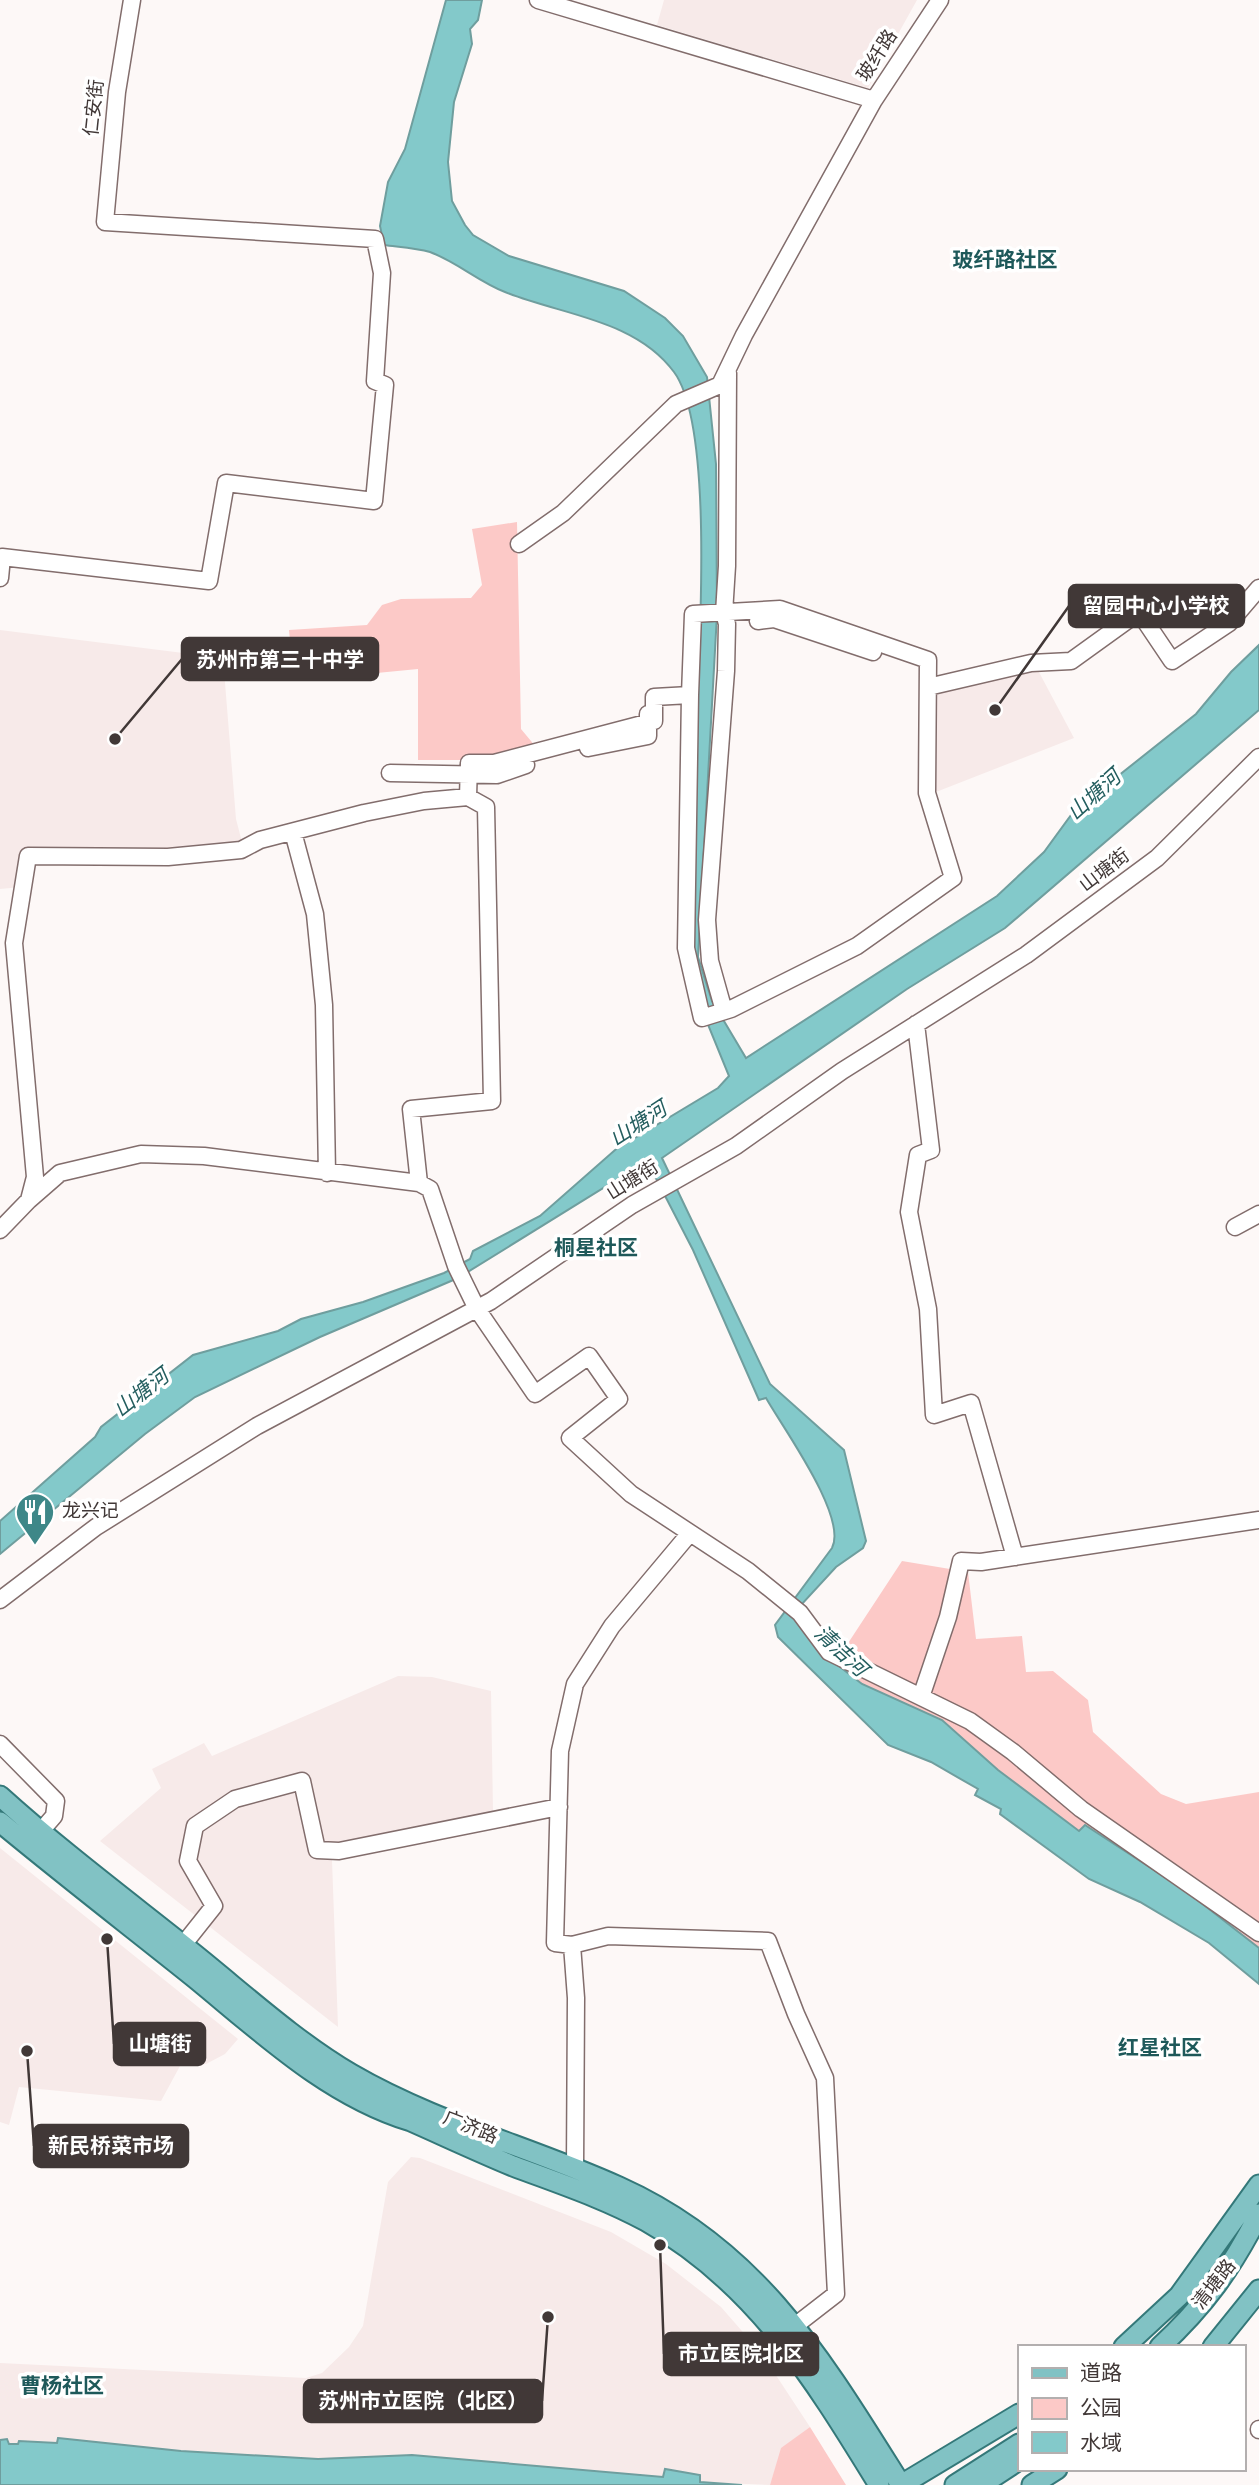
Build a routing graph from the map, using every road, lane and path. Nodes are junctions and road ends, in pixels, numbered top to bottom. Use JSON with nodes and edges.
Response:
{"nodes":[{"id":1,"x":132,"y":0,"type":"edge"},
{"id":2,"x":538,"y":0,"type":"edge"},
{"id":3,"x":940,"y":0,"type":"edge"},
{"id":4,"x":874,"y":100,"type":"junction"},
{"id":5,"x":724,"y":379,"type":"junction"},
{"id":6,"x":519,"y":544,"type":"dead end"},
{"id":7,"x":0,"y":578,"type":"edge"},
{"id":8,"x":1259,"y":588,"type":"edge"},
{"id":9,"x":724,"y":617,"type":"junction"},
{"id":10,"x":921,"y":662,"type":"dead end"},
{"id":11,"x":928,"y":687,"type":"junction"},
{"id":12,"x":686,"y":699,"type":"junction"},
{"id":13,"x":1258,"y":759,"type":"edge"},
{"id":14,"x":390,"y":773,"type":"dead end"},
{"id":15,"x":468,"y":797,"type":"junction"},
{"id":16,"x":293,"y":832,"type":"junction"},
{"id":17,"x":722,"y":1012,"type":"junction"},
{"id":18,"x":916,"y":1024,"type":"junction"},
{"id":19,"x":327,"y":1172,"type":"junction"},
{"id":20,"x":419,"y":1183,"type":"junction"},
{"id":21,"x":29,"y":1200,"type":"junction"},
{"id":22,"x":1259,"y":1214,"type":"edge"},
{"id":23,"x":1235,"y":1227,"type":"dead end"},
{"id":24,"x":0,"y":1230,"type":"edge"},
{"id":25,"x":477,"y":1309,"type":"junction"},
{"id":26,"x":1259,"y":1520,"type":"edge"},
{"id":27,"x":690,"y":1533,"type":"junction"},
{"id":28,"x":1015,"y":1557,"type":"junction"},
{"id":29,"x":0,"y":1600,"type":"edge"},
{"id":30,"x":921,"y":1697,"type":"junction"},
{"id":31,"x":0,"y":1744,"type":"edge"},
{"id":32,"x":0,"y":1797,"type":"edge"},
{"id":33,"x":559,"y":1807,"type":"junction"},
{"id":34,"x":0,"y":1822,"type":"edge"},
{"id":35,"x":41,"y":1831,"type":"junction"},
{"id":36,"x":1259,"y":1933,"type":"edge"},
{"id":37,"x":183,"y":1945,"type":"junction"},
{"id":38,"x":572,"y":1945,"type":"junction"},
{"id":39,"x":575,"y":2169,"type":"junction"},
{"id":40,"x":1259,"y":2185,"type":"edge"},
{"id":41,"x":1259,"y":2214,"type":"edge"},
{"id":42,"x":1259,"y":2244,"type":"edge"},
{"id":43,"x":1239,"y":2267,"type":"junction"},
{"id":44,"x":1259,"y":2290,"type":"edge"},
{"id":45,"x":796,"y":2325,"type":"junction"},
{"id":46,"x":1126,"y":2345,"type":"edge"},
{"id":47,"x":1162,"y":2345,"type":"edge"},
{"id":48,"x":1180,"y":2345,"type":"edge"},
{"id":49,"x":1215,"y":2345,"type":"edge"},
{"id":50,"x":1018,"y":2415,"type":"edge"},
{"id":51,"x":1018,"y":2445,"type":"edge"},
{"id":52,"x":1018,"y":2461,"type":"edge"},
{"id":53,"x":1054,"y":2471,"type":"edge"},
{"id":54,"x":879,"y":2485,"type":"edge"},
{"id":55,"x":901,"y":2485,"type":"edge"},
{"id":56,"x":955,"y":2485,"type":"edge"},
{"id":57,"x":981,"y":2485,"type":"edge"},
{"id":58,"x":1032,"y":2485,"type":"edge"}],
"edges":[{"from":1,"to":7,"type":"street","name":"仁安街"},
{"from":2,"to":4,"type":"street"},
{"from":3,"to":4,"type":"street","name":"玻纤路"},
{"from":4,"to":5,"type":"street","name":"玻纤路"},
{"from":5,"to":6,"type":"street"},
{"from":5,"to":9,"type":"street"},
{"from":8,"to":11,"type":"street"},
{"from":9,"to":10,"type":"street"},
{"from":9,"to":11,"type":"street"},
{"from":9,"to":12,"type":"street"},
{"from":9,"to":17,"type":"street"},
{"from":11,"to":17,"type":"street"},
{"from":12,"to":14,"type":"street"},
{"from":12,"to":15,"type":"street"},
{"from":12,"to":17,"type":"street"},
{"from":13,"to":18,"type":"street","name":"山塘街"},
{"from":15,"to":16,"type":"street"},
{"from":15,"to":20,"type":"street"},
{"from":16,"to":19,"type":"street"},
{"from":16,"to":21,"type":"street"},
{"from":18,"to":25,"type":"street","name":"山塘街"},
{"from":18,"to":28,"type":"street"},
{"from":19,"to":20,"type":"street"},
{"from":19,"to":21,"type":"street"},
{"from":20,"to":25,"type":"street"},
{"from":21,"to":24,"type":"street"},
{"from":22,"to":23,"type":"street"},
{"from":25,"to":27,"type":"street"},
{"from":25,"to":29,"type":"street","name":"山塘街"},
{"from":26,"to":28,"type":"street"},
{"from":27,"to":30,"type":"street"},
{"from":27,"to":33,"type":"street"},
{"from":28,"to":30,"type":"street"},
{"from":30,"to":36,"type":"street"},
{"from":31,"to":35,"type":"street"},
{"from":32,"to":35,"type":"main road","name":"广济路"},
{"from":33,"to":37,"type":"street"},
{"from":33,"to":38,"type":"street"},
{"from":34,"to":54,"type":"main road","name":"广济路"},
{"from":35,"to":37,"type":"main road","name":"广济路"},
{"from":37,"to":39,"type":"main road","name":"广济路"},
{"from":38,"to":39,"type":"street"},
{"from":38,"to":45,"type":"street"},
{"from":39,"to":45,"type":"main road","name":"广济路"},
{"from":40,"to":46,"type":"main road"},
{"from":41,"to":43,"type":"main road","name":"清塘路"},
{"from":42,"to":43,"type":"main road","name":"清塘路"},
{"from":43,"to":47,"type":"main road","name":"清塘路"},
{"from":43,"to":48,"type":"main road","name":"清塘路"},
{"from":44,"to":49,"type":"main road"},
{"from":45,"to":55,"type":"main road","name":"广济路"},
{"from":50,"to":55,"type":"main road"},
{"from":51,"to":56,"type":"main road"},
{"from":52,"to":57,"type":"main road"},
{"from":53,"to":58,"type":"main road"}]}
